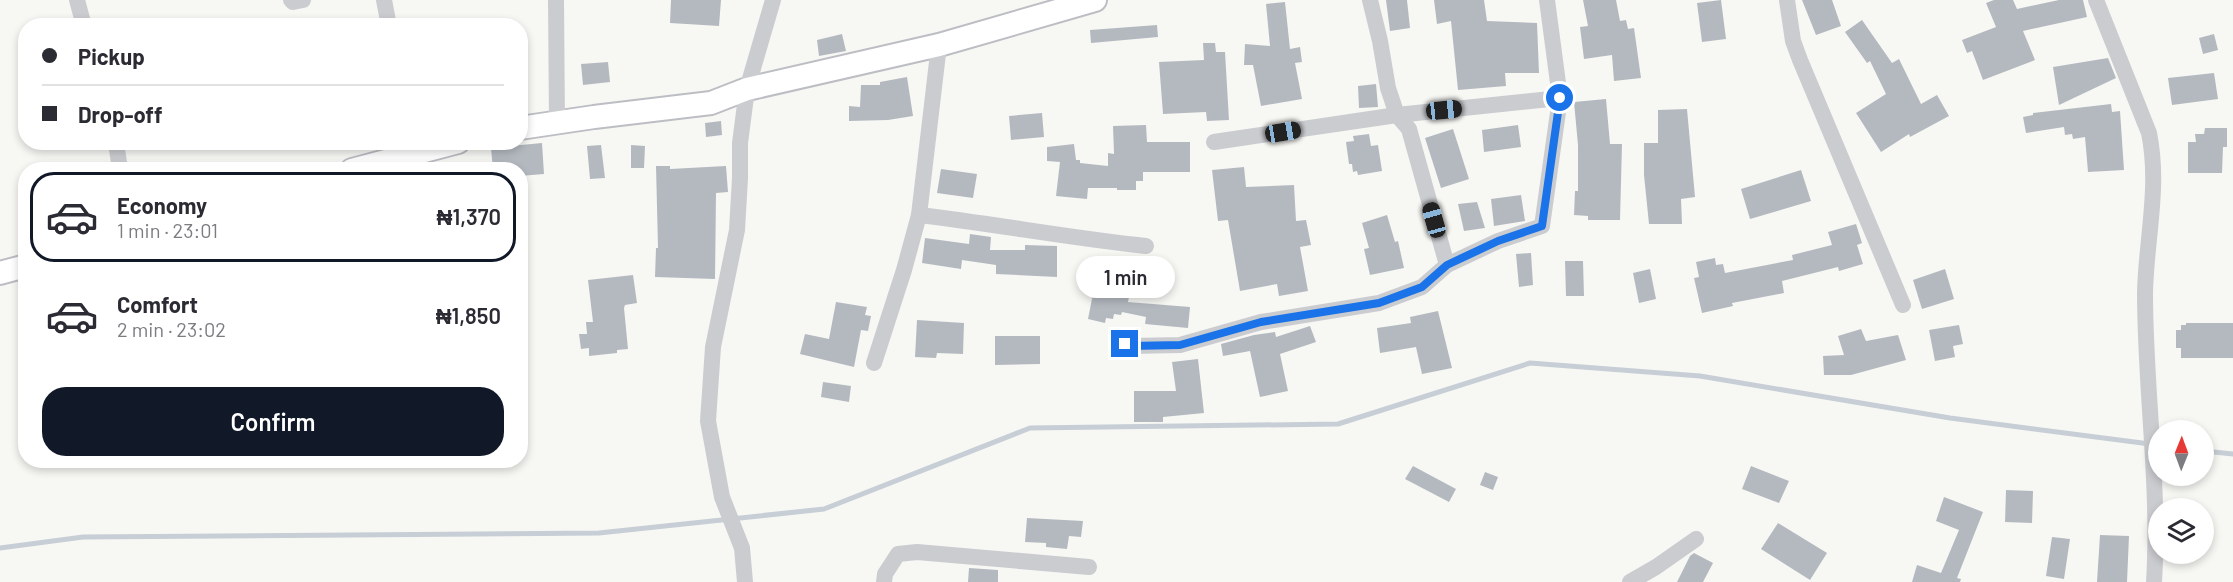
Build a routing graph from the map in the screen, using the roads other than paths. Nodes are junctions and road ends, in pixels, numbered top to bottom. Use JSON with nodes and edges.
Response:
{"nodes":[{"id":1,"x":77,"y":0,"type":"edge"},
{"id":2,"x":291,"y":0,"type":"edge"},
{"id":3,"x":303,"y":0,"type":"edge"},
{"id":4,"x":384,"y":0,"type":"edge"},
{"id":5,"x":556,"y":0,"type":"edge"},
{"id":6,"x":774,"y":0,"type":"edge"},
{"id":7,"x":1095,"y":0,"type":"edge"},
{"id":8,"x":1370,"y":0,"type":"edge"},
{"id":9,"x":1547,"y":0,"type":"edge"},
{"id":10,"x":1787,"y":0,"type":"edge"},
{"id":11,"x":2096,"y":0,"type":"edge"},
{"id":12,"x":82,"y":18,"type":"edge"},
{"id":13,"x":387,"y":18,"type":"edge"},
{"id":14,"x":939,"y":45,"type":"junction"},
{"id":15,"x":747,"y":89,"type":"junction"},
{"id":16,"x":1560,"y":98,"type":"junction"},
{"id":17,"x":1397,"y":115,"type":"junction"},
{"id":18,"x":557,"y":123,"type":"junction"},
{"id":19,"x":528,"y":128,"type":"edge"},
{"id":20,"x":1214,"y":142,"type":"dead end"},
{"id":21,"x":410,"y":150,"type":"edge"},
{"id":22,"x":375,"y":162,"type":"edge"},
{"id":23,"x":919,"y":215,"type":"junction"},
{"id":24,"x":1146,"y":246,"type":"dead end"},
{"id":25,"x":1447,"y":265,"type":"junction"},
{"id":26,"x":18,"y":268,"type":"edge"},
{"id":27,"x":0,"y":273,"type":"edge"},
{"id":28,"x":1903,"y":305,"type":"dead end"},
{"id":29,"x":1125,"y":344,"type":"dead end"},
{"id":30,"x":874,"y":363,"type":"dead end"},
{"id":31,"x":1696,"y":539,"type":"dead end"},
{"id":32,"x":1089,"y":567,"type":"dead end"},
{"id":33,"x":745,"y":582,"type":"edge"},
{"id":34,"x":884,"y":582,"type":"edge"},
{"id":35,"x":1630,"y":582,"type":"edge"},
{"id":36,"x":2154,"y":582,"type":"edge"}],
"edges":[{"from":1,"to":12,"type":"street"},
{"from":2,"to":3,"type":"street"},
{"from":4,"to":13,"type":"street"},
{"from":5,"to":18,"type":"street"},
{"from":6,"to":15,"type":"street"},
{"from":7,"to":14,"type":"street"},
{"from":8,"to":17,"type":"street"},
{"from":9,"to":16,"type":"street"},
{"from":10,"to":28,"type":"street"},
{"from":11,"to":36,"type":"street"},
{"from":14,"to":15,"type":"street"},
{"from":14,"to":23,"type":"street"},
{"from":15,"to":18,"type":"street"},
{"from":15,"to":33,"type":"street"},
{"from":16,"to":17,"type":"street"},
{"from":16,"to":25,"type":"street"},
{"from":17,"to":20,"type":"street"},
{"from":17,"to":25,"type":"street"},
{"from":18,"to":19,"type":"street"},
{"from":21,"to":22,"type":"street"},
{"from":23,"to":24,"type":"street"},
{"from":23,"to":30,"type":"street"},
{"from":25,"to":29,"type":"street"},
{"from":26,"to":27,"type":"street"},
{"from":31,"to":35,"type":"street"},
{"from":32,"to":34,"type":"street"}]}
